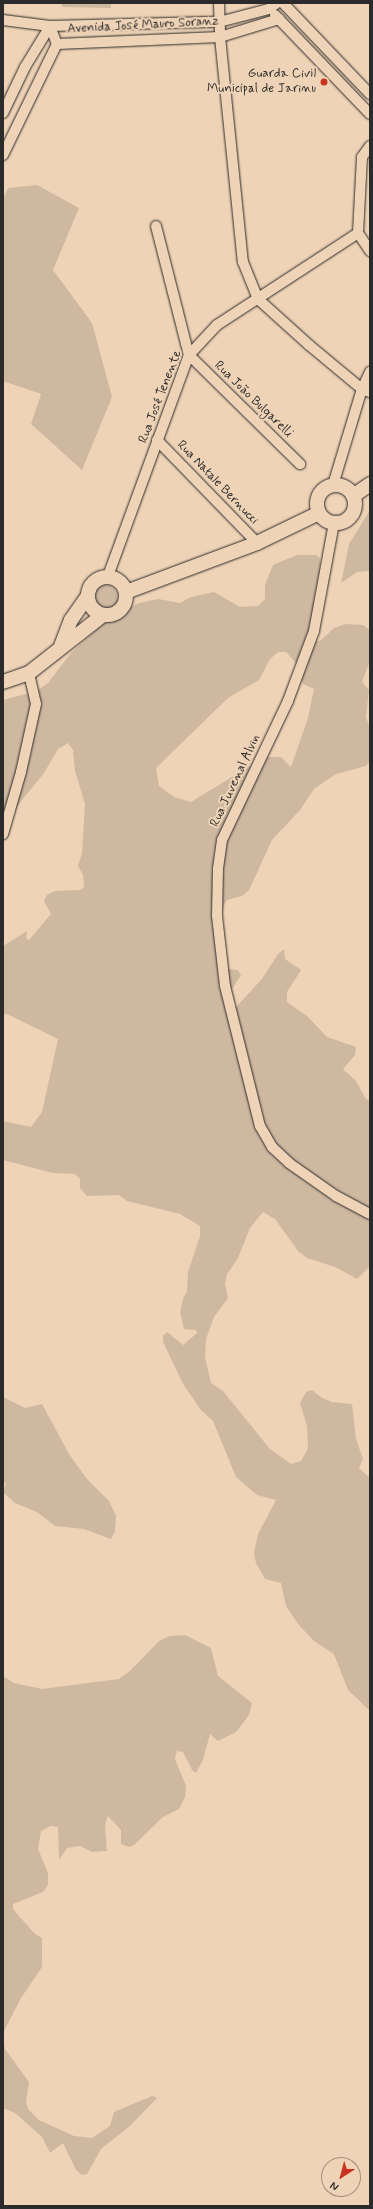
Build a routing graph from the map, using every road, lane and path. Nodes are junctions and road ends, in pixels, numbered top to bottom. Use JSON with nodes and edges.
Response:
{"nodes":[{"id":1,"x":220,"y":3,"type":"edge"},
{"id":2,"x":283,"y":3,"type":"edge"},
{"id":3,"x":270,"y":5,"type":"edge"},
{"id":4,"x":279,"y":19,"type":"junction"},
{"id":5,"x":3,"y":20,"type":"edge"},
{"id":6,"x":219,"y":22,"type":"junction"},
{"id":7,"x":50,"y":26,"type":"junction"},
{"id":8,"x":220,"y":37,"type":"junction"},
{"id":9,"x":57,"y":44,"type":"junction"},
{"id":10,"x":336,"y":58,"type":"junction"},
{"id":11,"x":325,"y":65,"type":"junction"},
{"id":12,"x":370,"y":94,"type":"edge"},
{"id":13,"x":3,"y":114,"type":"edge"},
{"id":14,"x":370,"y":114,"type":"edge"},
{"id":15,"x":370,"y":146,"type":"edge"},
{"id":16,"x":3,"y":155,"type":"edge"},
{"id":17,"x":156,"y":226,"type":"dead end"},
{"id":18,"x":358,"y":233,"type":"junction"},
{"id":19,"x":370,"y":252,"type":"edge"},
{"id":20,"x":258,"y":299,"type":"junction"},
{"id":21,"x":188,"y":355,"type":"junction"},
{"id":22,"x":370,"y":372,"type":"edge"},
{"id":23,"x":366,"y":390,"type":"edge"},
{"id":24,"x":157,"y":440,"type":"junction"},
{"id":25,"x":300,"y":464,"type":"dead end"},
{"id":26,"x":370,"y":484,"type":"edge"},
{"id":27,"x":333,"y":485,"type":"junction"},
{"id":28,"x":353,"y":496,"type":"junction"},
{"id":29,"x":319,"y":513,"type":"junction"},
{"id":30,"x":334,"y":524,"type":"junction"},
{"id":31,"x":257,"y":543,"type":"junction"},
{"id":32,"x":108,"y":576,"type":"junction"},
{"id":33,"x":126,"y":592,"type":"junction"},
{"id":34,"x":88,"y":596,"type":"junction"},
{"id":35,"x":103,"y":615,"type":"junction"},
{"id":36,"x":61,"y":646,"type":"junction"},
{"id":37,"x":29,"y":673,"type":"junction"},
{"id":38,"x":3,"y":682,"type":"edge"},
{"id":39,"x":3,"y":834,"type":"edge"},
{"id":40,"x":370,"y":1214,"type":"edge"}],
"edges":[{"from":1,"to":6,"type":"street"},
{"from":2,"to":10,"type":"street"},
{"from":3,"to":4,"type":"street"},
{"from":3,"to":6,"type":"street","name":"Avenida José Mauro Soranz"},
{"from":4,"to":8,"type":"street","name":"Avenida José Mauro Soranz"},
{"from":4,"to":11,"type":"street"},
{"from":5,"to":7,"type":"street"},
{"from":6,"to":7,"type":"street","name":"Avenida José Mauro Soranz"},
{"from":6,"to":8,"type":"street"},
{"from":7,"to":9,"type":"street"},
{"from":7,"to":13,"type":"street","name":"Avenida José Mauro Soranz"},
{"from":8,"to":9,"type":"street","name":"Avenida José Mauro Soranz"},
{"from":8,"to":20,"type":"street"},
{"from":9,"to":16,"type":"street","name":"Avenida José Mauro Soranz"},
{"from":10,"to":11,"type":"street"},
{"from":10,"to":12,"type":"street"},
{"from":11,"to":14,"type":"street"},
{"from":15,"to":18,"type":"street"},
{"from":17,"to":21,"type":"street"},
{"from":18,"to":19,"type":"street"},
{"from":18,"to":20,"type":"street","name":"Rua José Tenente"},
{"from":20,"to":21,"type":"street","name":"Rua José Tenente"},
{"from":20,"to":23,"type":"street"},
{"from":21,"to":24,"type":"street","name":"Rua José Tenente"},
{"from":21,"to":25,"type":"street","name":"Rua João Bulgarelli"},
{"from":22,"to":23,"type":"street"},
{"from":23,"to":27,"type":"street"},
{"from":24,"to":31,"type":"street","name":"Rua Natale Bernucci"},
{"from":24,"to":32,"type":"street","name":"Rua José Tenente"},
{"from":26,"to":28,"type":"main road"},
{"from":27,"to":28,"type":"main road"},
{"from":27,"to":29,"type":"main road"},
{"from":28,"to":30,"type":"main road"},
{"from":29,"to":30,"type":"main road"},
{"from":29,"to":31,"type":"main road"},
{"from":30,"to":40,"type":"street","name":"Rua Juvenal Alvin"},
{"from":31,"to":33,"type":"main road"},
{"from":32,"to":33,"type":"main road"},
{"from":32,"to":34,"type":"main road"},
{"from":33,"to":35,"type":"main road"},
{"from":34,"to":35,"type":"main road"},
{"from":34,"to":36,"type":"main road"},
{"from":35,"to":36,"type":"main road"},
{"from":36,"to":37,"type":"main road"},
{"from":37,"to":38,"type":"main road"},
{"from":37,"to":39,"type":"street"}]}
